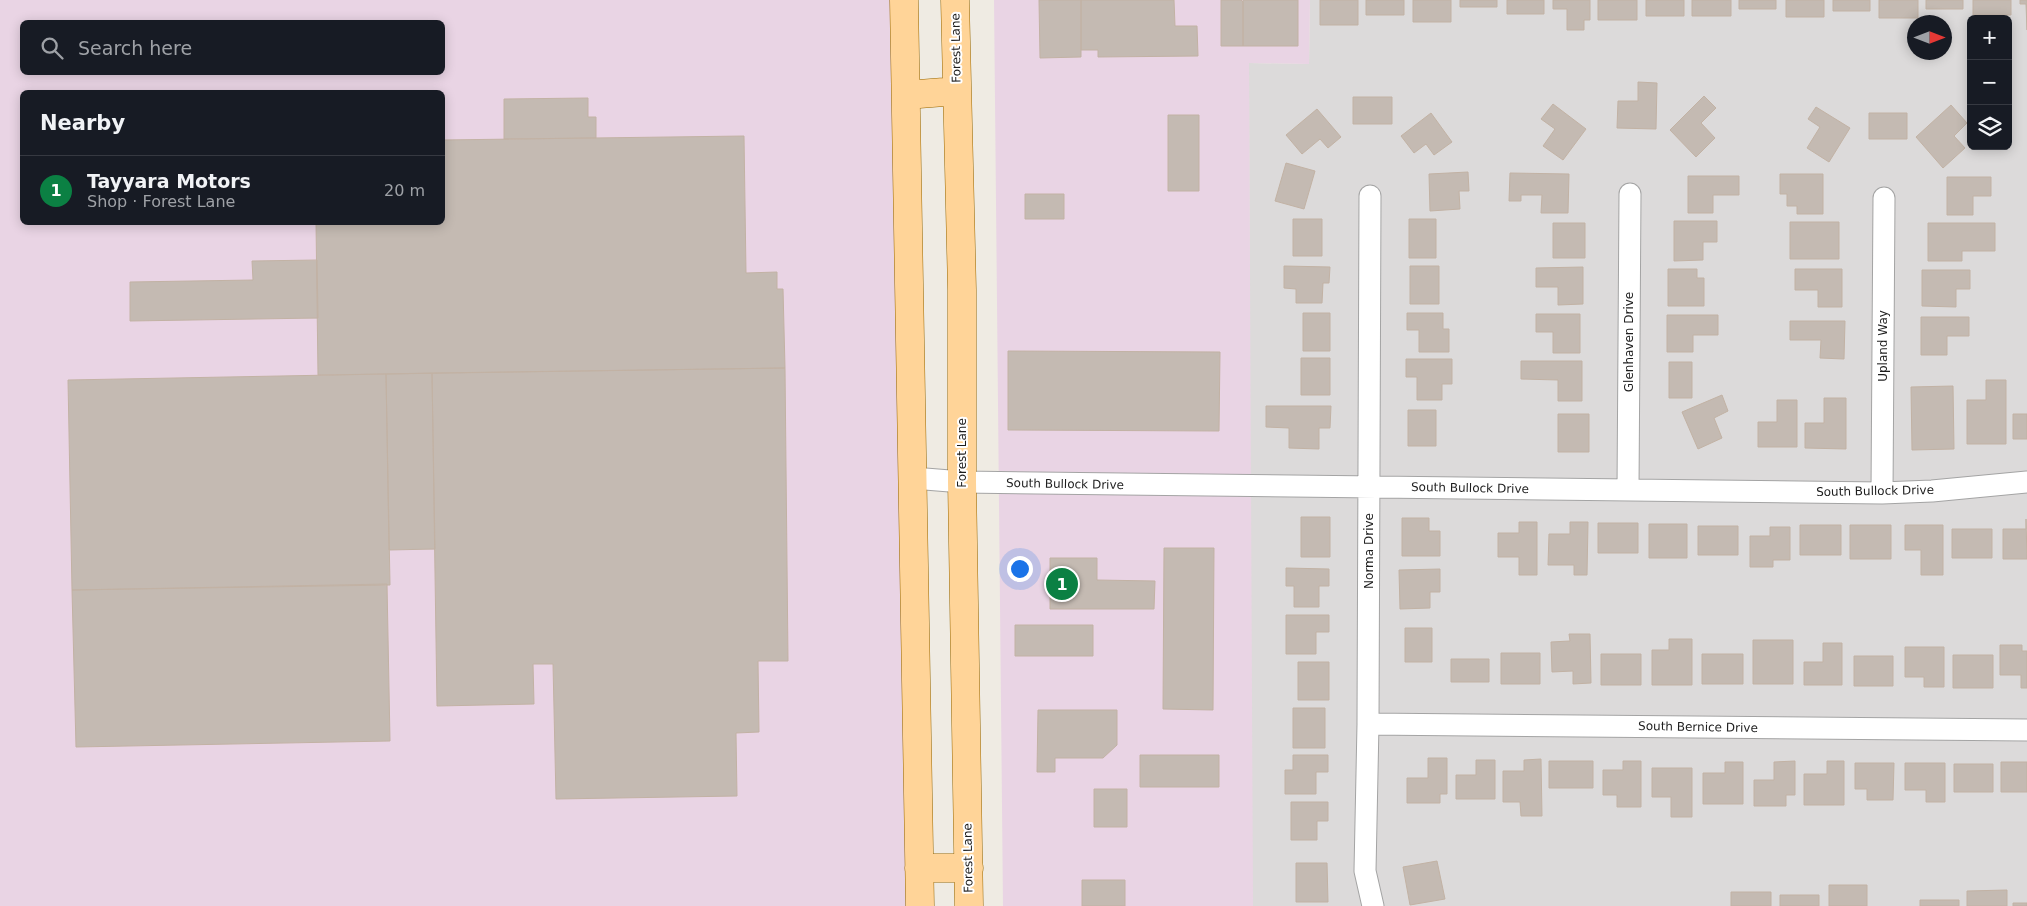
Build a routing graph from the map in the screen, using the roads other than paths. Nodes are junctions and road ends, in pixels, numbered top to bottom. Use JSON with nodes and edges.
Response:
{"nodes":[{"id":1,"x":904,"y":0,"type":"edge"},
{"id":2,"x":955,"y":0,"type":"edge"},
{"id":3,"x":957,"y":91,"type":"junction"},
{"id":4,"x":906,"y":95,"type":"junction"},
{"id":5,"x":1630,"y":194,"type":"dead end"},
{"id":6,"x":1370,"y":196,"type":"dead end"},
{"id":7,"x":1884,"y":198,"type":"dead end"},
{"id":8,"x":913,"y":478,"type":"junction"},
{"id":9,"x":962,"y":482,"type":"junction"},
{"id":10,"x":2027,"y":482,"type":"edge"},
{"id":11,"x":1369,"y":487,"type":"junction"},
{"id":12,"x":1628,"y":490,"type":"junction"},
{"id":13,"x":1882,"y":493,"type":"junction"},
{"id":14,"x":1368,"y":724,"type":"junction"},
{"id":15,"x":2027,"y":730,"type":"edge"},
{"id":16,"x":919,"y":868,"type":"junction"},
{"id":17,"x":969,"y":868,"type":"junction"},
{"id":18,"x":920,"y":906,"type":"edge"},
{"id":19,"x":969,"y":906,"type":"edge"},
{"id":20,"x":1373,"y":906,"type":"edge"}],
"edges":[{"from":1,"to":4,"type":"main road"},
{"from":2,"to":3,"type":"main road","name":"Forest Lane"},
{"from":3,"to":4,"type":"main road"},
{"from":3,"to":9,"type":"main road","name":"Forest Lane"},
{"from":4,"to":8,"type":"main road"},
{"from":5,"to":12,"type":"street","name":"Glenhaven Drive"},
{"from":6,"to":11,"type":"street","name":"Norma Drive"},
{"from":7,"to":13,"type":"street","name":"Upland Way"},
{"from":8,"to":9,"type":"street","name":"South Bullock Drive"},
{"from":8,"to":16,"type":"main road"},
{"from":9,"to":11,"type":"street","name":"South Bullock Drive"},
{"from":9,"to":17,"type":"main road","name":"Forest Lane"},
{"from":10,"to":13,"type":"street","name":"South Bullock Drive"},
{"from":11,"to":12,"type":"street","name":"South Bullock Drive"},
{"from":11,"to":14,"type":"street","name":"Norma Drive"},
{"from":12,"to":13,"type":"street","name":"South Bullock Drive"},
{"from":14,"to":15,"type":"street","name":"South Bernice Drive"},
{"from":14,"to":20,"type":"street","name":"Norma Drive"},
{"from":16,"to":17,"type":"main road"},
{"from":16,"to":18,"type":"main road"},
{"from":17,"to":19,"type":"main road","name":"Forest Lane"}]}
